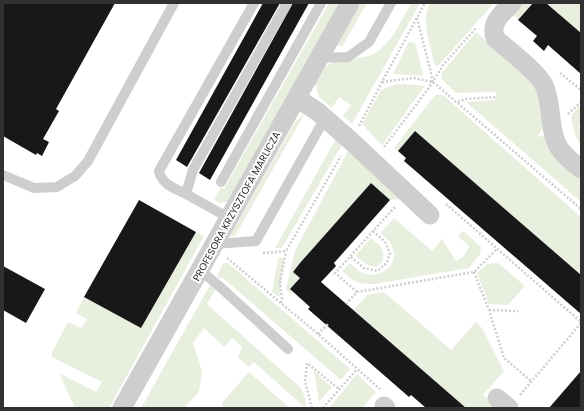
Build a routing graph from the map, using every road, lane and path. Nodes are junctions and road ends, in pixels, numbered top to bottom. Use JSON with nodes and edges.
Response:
{"nodes":[{"id":1,"x":174,"y":3,"type":"edge"},
{"id":2,"x":254,"y":3,"type":"edge"},
{"id":3,"x":287,"y":3,"type":"edge"},
{"id":4,"x":321,"y":3,"type":"edge"},
{"id":5,"x":350,"y":3,"type":"edge"},
{"id":6,"x":391,"y":3,"type":"edge"},
{"id":7,"x":425,"y":3,"type":"edge"},
{"id":8,"x":512,"y":3,"type":"edge"},
{"id":9,"x":417,"y":18,"type":"junction"},
{"id":10,"x":479,"y":25,"type":"dead end"},
{"id":11,"x":318,"y":58,"type":"junction"},
{"id":12,"x":382,"y":82,"type":"junction"},
{"id":13,"x":433,"y":82,"type":"junction"},
{"id":14,"x":497,"y":97,"type":"dead end"},
{"id":15,"x":297,"y":98,"type":"junction"},
{"id":16,"x":458,"y":102,"type":"junction"},
{"id":17,"x":581,"y":102,"type":"edge"},
{"id":18,"x":566,"y":117,"type":"dead end"},
{"id":19,"x":325,"y":118,"type":"junction"},
{"id":20,"x":364,"y":130,"type":"dead end"},
{"id":21,"x":344,"y":151,"type":"dead end"},
{"id":22,"x":387,"y":153,"type":"dead end"},
{"id":23,"x":581,"y":170,"type":"edge"},
{"id":24,"x":3,"y":175,"type":"edge"},
{"id":25,"x":221,"y":182,"type":"dead end"},
{"id":26,"x":407,"y":193,"type":"junction"},
{"id":27,"x":186,"y":194,"type":"junction"},
{"id":28,"x":441,"y":200,"type":"dead end"},
{"id":29,"x":581,"y":209,"type":"edge"},
{"id":30,"x":430,"y":215,"type":"dead end"},
{"id":31,"x":229,"y":218,"type":"junction"},
{"id":32,"x":373,"y":231,"type":"junction"},
{"id":33,"x":214,"y":244,"type":"junction"},
{"id":34,"x":497,"y":249,"type":"junction"},
{"id":35,"x":286,"y":251,"type":"junction"},
{"id":36,"x":263,"y":253,"type":"dead end"},
{"id":37,"x":231,"y":254,"type":"dead end"},
{"id":38,"x":350,"y":256,"type":"junction"},
{"id":39,"x":200,"y":270,"type":"junction"},
{"id":40,"x":474,"y":272,"type":"junction"},
{"id":41,"x":357,"y":292,"type":"junction"},
{"id":42,"x":281,"y":303,"type":"junction"},
{"id":43,"x":346,"y":304,"type":"dead end"},
{"id":44,"x":489,"y":310,"type":"junction"},
{"id":45,"x":518,"y":311,"type":"dead end"},
{"id":46,"x":329,"y":323,"type":"dead end"},
{"id":47,"x":581,"y":323,"type":"edge"},
{"id":48,"x":318,"y":334,"type":"junction"},
{"id":49,"x":288,"y":349,"type":"dead end"},
{"id":50,"x":532,"y":382,"type":"junction"},
{"id":51,"x":339,"y":389,"type":"junction"},
{"id":52,"x":508,"y":401,"type":"edge"},
{"id":53,"x":122,"y":408,"type":"edge"},
{"id":54,"x":312,"y":408,"type":"edge"},
{"id":55,"x":322,"y":408,"type":"edge"}],
"edges":[{"from":1,"to":24,"type":"lane"},
{"from":2,"to":27,"type":"lane"},
{"from":3,"to":27,"type":"lane"},
{"from":4,"to":25,"type":"lane"},
{"from":5,"to":11,"type":"street","name":"PROFESORA KRZYSZTOFA MARLICZA"},
{"from":6,"to":11,"type":"lane"},
{"from":7,"to":9,"type":"path"},
{"from":8,"to":23,"type":"street"},
{"from":9,"to":12,"type":"path"},
{"from":9,"to":13,"type":"path"},
{"from":10,"to":13,"type":"path"},
{"from":11,"to":15,"type":"street","name":"PROFESORA KRZYSZTOFA MARLICZA"},
{"from":12,"to":13,"type":"path"},
{"from":12,"to":20,"type":"path"},
{"from":13,"to":16,"type":"path"},
{"from":13,"to":22,"type":"path"},
{"from":14,"to":16,"type":"path"},
{"from":15,"to":19,"type":"street"},
{"from":15,"to":31,"type":"street","name":"PROFESORA KRZYSZTOFA MARLICZA"},
{"from":16,"to":29,"type":"path"},
{"from":17,"to":18,"type":"path"},
{"from":19,"to":26,"type":"street"},
{"from":19,"to":33,"type":"lane"},
{"from":21,"to":35,"type":"path"},
{"from":26,"to":30,"type":"street"},
{"from":26,"to":32,"type":"path"},
{"from":27,"to":31,"type":"lane"},
{"from":28,"to":34,"type":"path"},
{"from":31,"to":33,"type":"street","name":"PROFESORA KRZYSZTOFA MARLICZA"},
{"from":32,"to":38,"type":"path"},
{"from":32,"to":38,"type":"path"},
{"from":33,"to":39,"type":"street","name":"PROFESORA KRZYSZTOFA MARLICZA"},
{"from":34,"to":40,"type":"path"},
{"from":34,"to":47,"type":"path"},
{"from":35,"to":36,"type":"path"},
{"from":35,"to":42,"type":"path"},
{"from":37,"to":42,"type":"path"},
{"from":38,"to":41,"type":"path"},
{"from":39,"to":49,"type":"lane"},
{"from":39,"to":53,"type":"street","name":"PROFESORA KRZYSZTOFA MARLICZA"},
{"from":40,"to":41,"type":"path"},
{"from":40,"to":44,"type":"path"},
{"from":41,"to":43,"type":"path"},
{"from":42,"to":48,"type":"path"},
{"from":44,"to":45,"type":"path"},
{"from":44,"to":50,"type":"path"},
{"from":46,"to":48,"type":"path"},
{"from":47,"to":50,"type":"path"},
{"from":48,"to":51,"type":"path"},
{"from":50,"to":52,"type":"path"},
{"from":51,"to":54,"type":"path"},
{"from":51,"to":55,"type":"path"}]}
